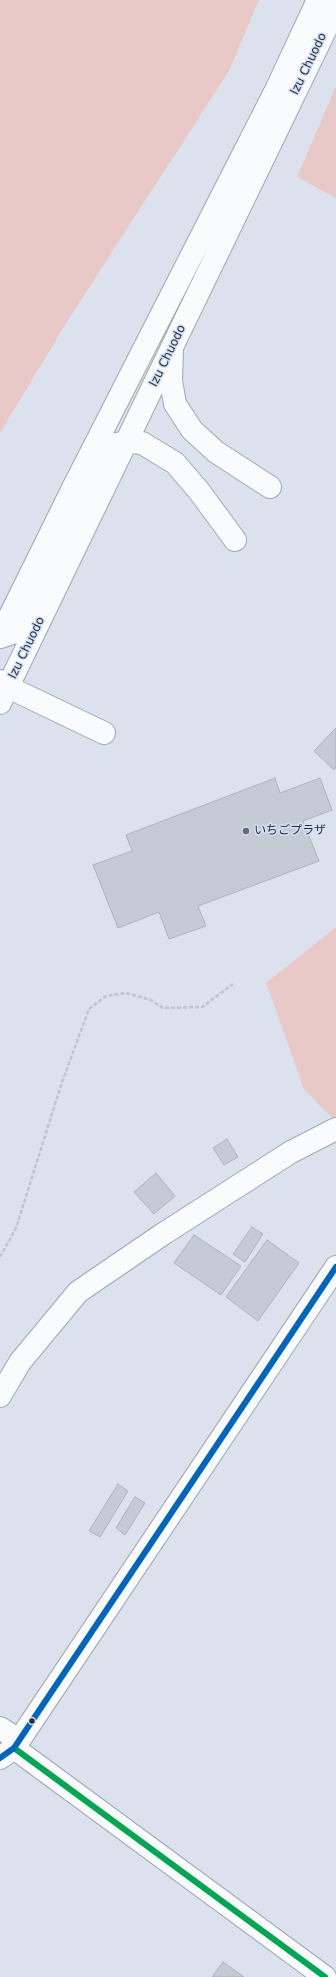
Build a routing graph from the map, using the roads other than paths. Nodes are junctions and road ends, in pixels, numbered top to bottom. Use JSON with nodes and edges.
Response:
{"nodes":[{"id":1,"x":318,"y":0,"type":"edge"},
{"id":2,"x":336,"y":8,"type":"edge"},
{"id":3,"x":172,"y":350,"type":"junction"},
{"id":4,"x":127,"y":442,"type":"junction"},
{"id":5,"x":270,"y":487,"type":"dead end"},
{"id":6,"x":235,"y":540,"type":"dead end"},
{"id":7,"x":0,"y":637,"type":"edge"},
{"id":8,"x":3,"y":690,"type":"edge"},
{"id":9,"x":104,"y":733,"type":"dead end"},
{"id":10,"x":336,"y":1129,"type":"edge"},
{"id":11,"x":336,"y":1268,"type":"edge"},
{"id":12,"x":0,"y":1396,"type":"edge"},
{"id":13,"x":0,"y":1728,"type":"edge"},
{"id":14,"x":11,"y":1749,"type":"edge"},
{"id":15,"x":325,"y":1977,"type":"edge"}],
"edges":[{"from":1,"to":7,"type":"main road","name":"Izu Chuodo"},
{"from":2,"to":3,"type":"main road","name":"Izu Chuodo"},
{"from":3,"to":4,"type":"main road","name":"Izu Chuodo"},
{"from":3,"to":5,"type":"main road"},
{"from":4,"to":6,"type":"main road"},
{"from":4,"to":7,"type":"main road"},
{"from":4,"to":8,"type":"main road","name":"Izu Chuodo"},
{"from":8,"to":9,"type":"main road"},
{"from":10,"to":12,"type":"main road"},
{"from":11,"to":14,"type":"main road"},
{"from":13,"to":14,"type":"main road"},
{"from":14,"to":15,"type":"main road"}]}
